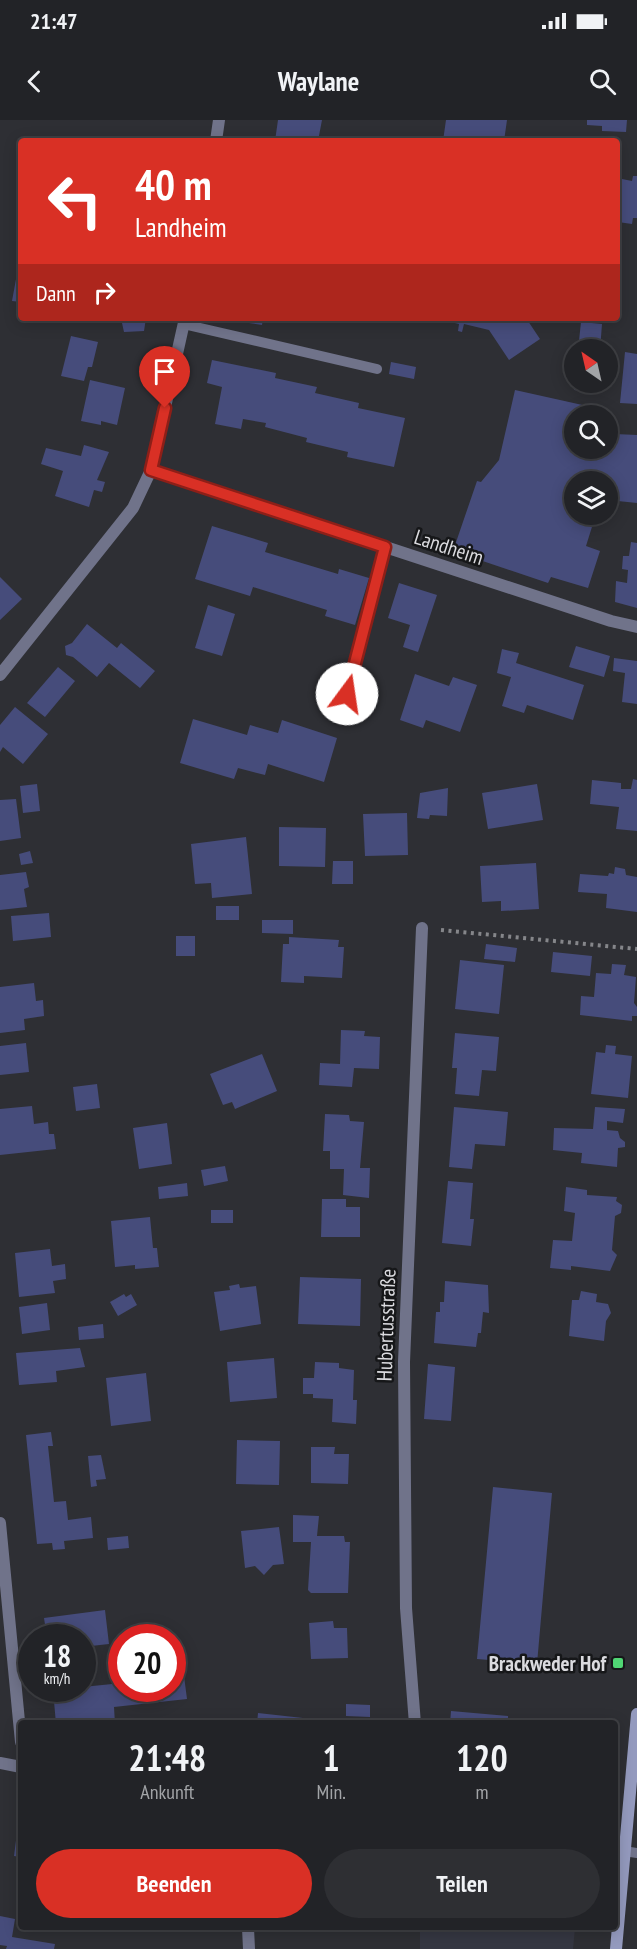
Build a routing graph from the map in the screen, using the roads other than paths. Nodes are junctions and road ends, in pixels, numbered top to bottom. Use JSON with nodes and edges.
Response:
{"nodes":[{"id":1,"x":219,"y":120,"type":"edge"},
{"id":2,"x":216,"y":138,"type":"edge"},
{"id":3,"x":184,"y":321,"type":"edge"},
{"id":4,"x":377,"y":369,"type":"dead end"},
{"id":5,"x":151,"y":470,"type":"junction"},
{"id":6,"x":385,"y":547,"type":"junction"},
{"id":7,"x":637,"y":627,"type":"edge"},
{"id":8,"x":0,"y":675,"type":"edge"},
{"id":9,"x":347,"y":694,"type":"dead end"},
{"id":10,"x":422,"y":928,"type":"road end"},
{"id":11,"x":0,"y":1523,"type":"edge"},
{"id":12,"x":637,"y":1714,"type":"edge"},
{"id":13,"x":19,"y":1720,"type":"edge"},
{"id":14,"x":415,"y":1720,"type":"edge"},
{"id":15,"x":0,"y":1763,"type":"edge"},
{"id":16,"x":18,"y":1766,"type":"edge"},
{"id":17,"x":619,"y":1851,"type":"edge"},
{"id":18,"x":637,"y":1853,"type":"edge"},
{"id":19,"x":618,"y":1884,"type":"edge"},
{"id":20,"x":248,"y":1930,"type":"edge"},
{"id":21,"x":617,"y":1930,"type":"edge"},
{"id":22,"x":249,"y":1949,"type":"edge"},
{"id":23,"x":616,"y":1949,"type":"edge"}],
"edges":[{"from":1,"to":2,"type":"street"},
{"from":3,"to":4,"type":"lane"},
{"from":3,"to":5,"type":"street"},
{"from":5,"to":6,"type":"street","name":"Landheim"},
{"from":5,"to":8,"type":"street"},
{"from":6,"to":7,"type":"street","name":"Landheim"},
{"from":6,"to":9,"type":"lane"},
{"from":10,"to":14,"type":"street","name":"Hubertusstraße"},
{"from":11,"to":13,"type":"street"},
{"from":12,"to":17,"type":"street"},
{"from":15,"to":16,"type":"street"},
{"from":17,"to":18,"type":"lane"},
{"from":17,"to":19,"type":"street"},
{"from":20,"to":22,"type":"street"},
{"from":21,"to":23,"type":"street"}]}
